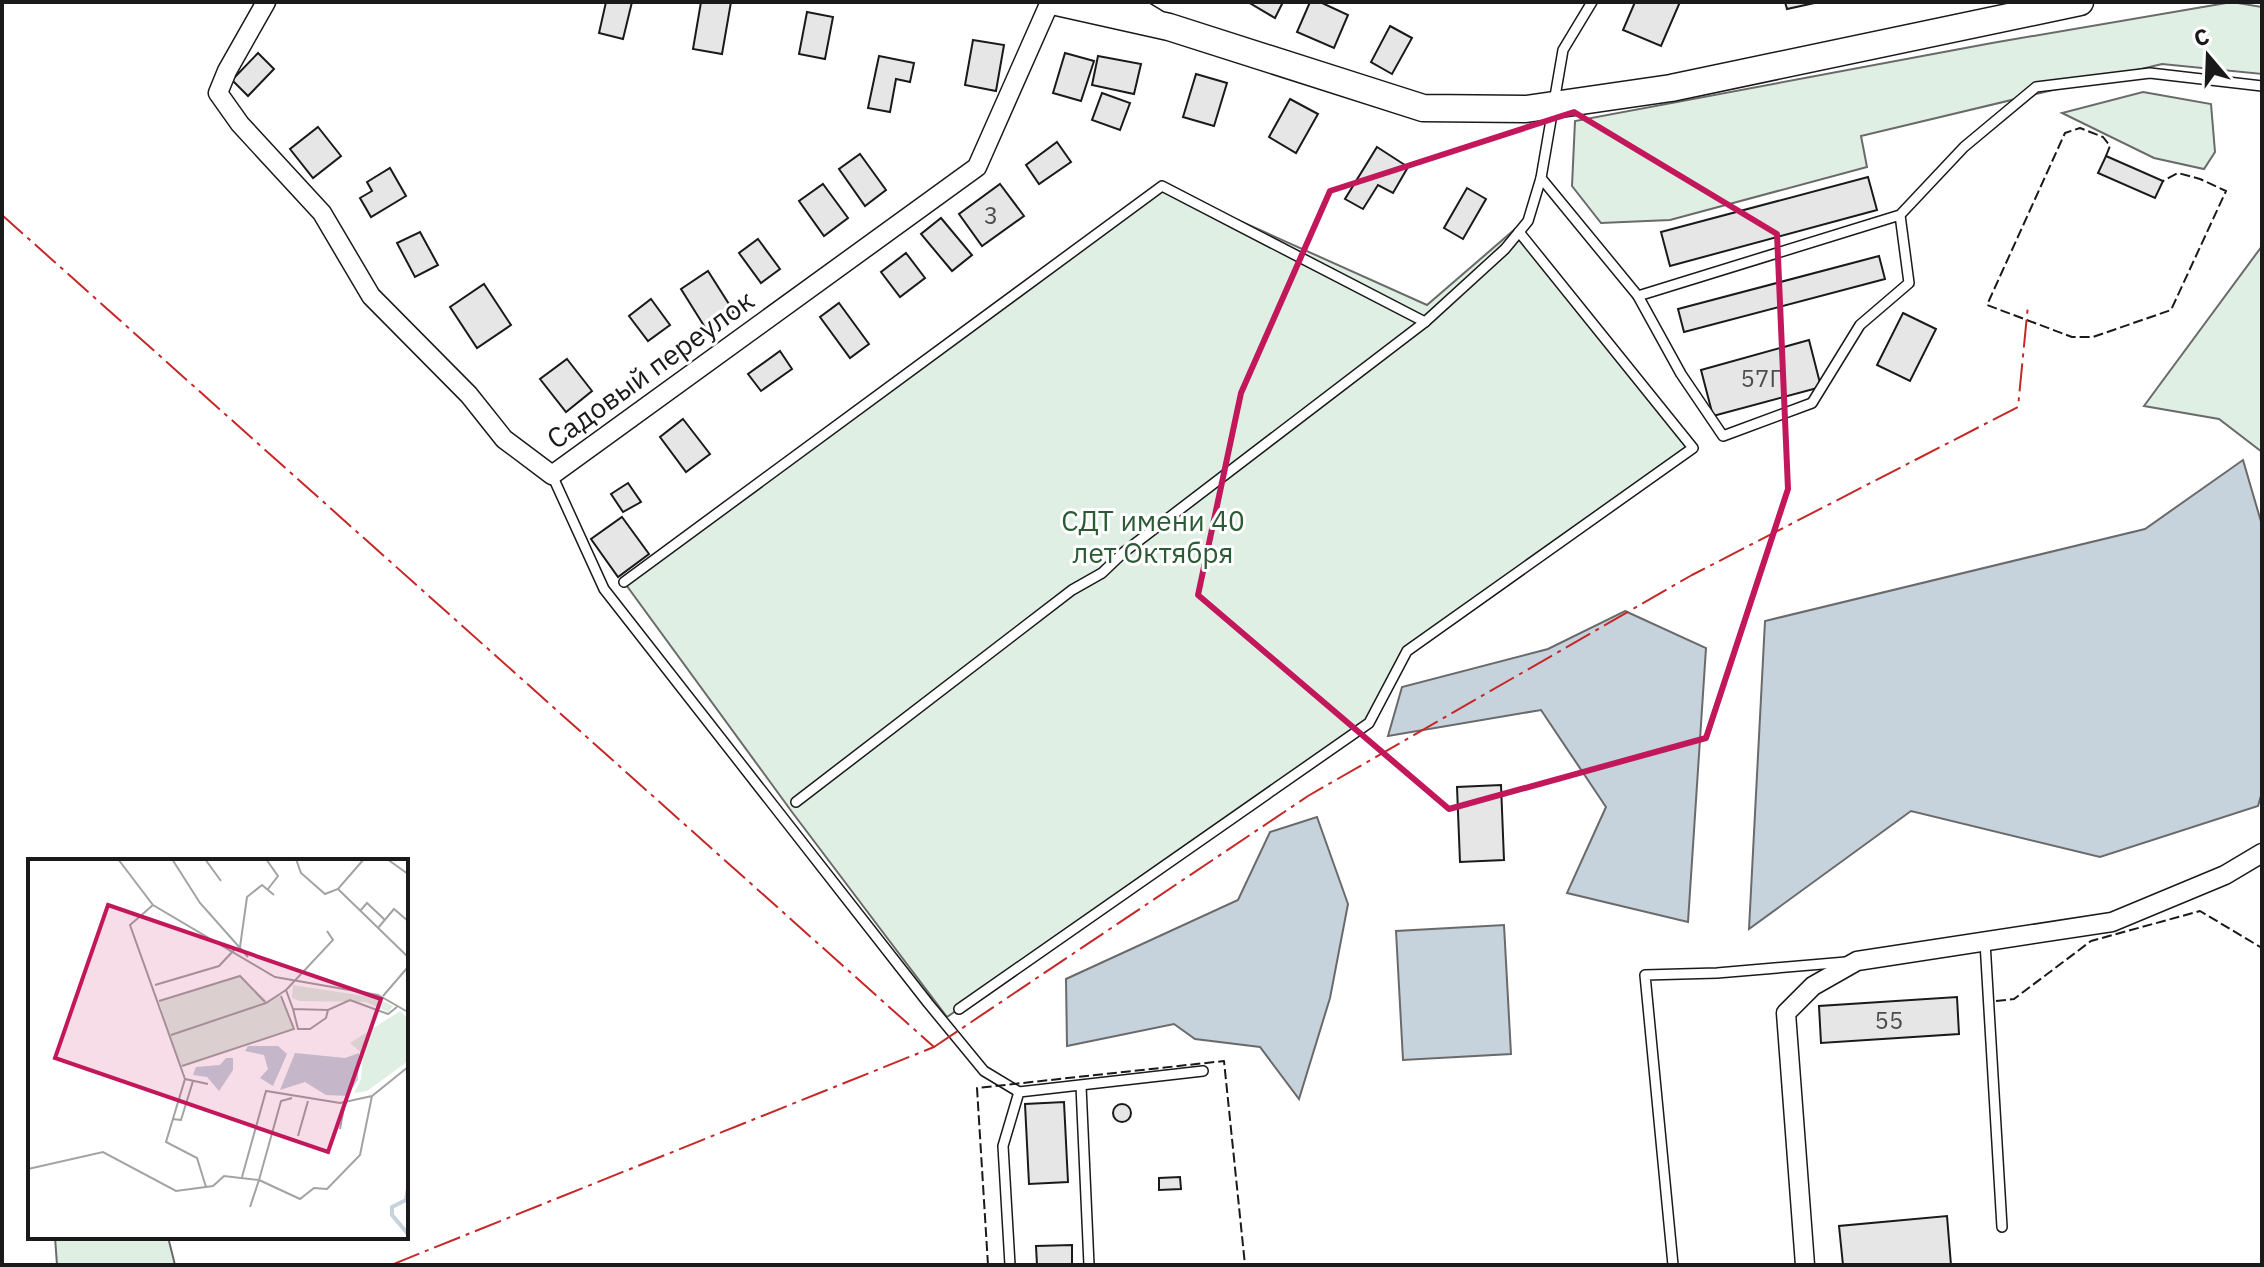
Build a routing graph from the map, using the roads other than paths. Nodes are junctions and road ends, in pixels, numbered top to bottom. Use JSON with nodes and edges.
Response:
{"nodes":[{"id":1,"x":266,"y":2,"type":"edge"},
{"id":2,"x":1050,"y":2,"type":"edge"},
{"id":3,"x":1059,"y":2,"type":"edge"},
{"id":4,"x":1129,"y":2,"type":"edge"},
{"id":5,"x":1592,"y":2,"type":"edge"},
{"id":6,"x":2080,"y":2,"type":"edge"},
{"id":7,"x":1169,"y":27,"type":"junction"},
{"id":8,"x":2262,"y":86,"type":"edge"},
{"id":9,"x":1554,"y":105,"type":"junction"},
{"id":10,"x":1541,"y":178,"type":"junction"},
{"id":11,"x":1900,"y":215,"type":"junction"},
{"id":12,"x":1519,"y":232,"type":"junction"},
{"id":13,"x":1638,"y":296,"type":"junction"},
{"id":14,"x":1425,"y":322,"type":"junction"},
{"id":15,"x":552,"y":475,"type":"junction"},
{"id":16,"x":624,"y":582,"type":"dead end"},
{"id":17,"x":796,"y":802,"type":"dead end"},
{"id":18,"x":2262,"y":853,"type":"edge"},
{"id":19,"x":1985,"y":942,"type":"junction"},
{"id":20,"x":1857,"y":961,"type":"junction"},
{"id":21,"x":959,"y":1009,"type":"dead end"},
{"id":22,"x":1203,"y":1071,"type":"dead end"},
{"id":23,"x":1081,"y":1086,"type":"junction"},
{"id":24,"x":1019,"y":1092,"type":"junction"},
{"id":25,"x":2002,"y":1227,"type":"dead end"},
{"id":26,"x":1010,"y":1265,"type":"edge"},
{"id":27,"x":1089,"y":1265,"type":"edge"},
{"id":28,"x":1673,"y":1265,"type":"edge"},
{"id":29,"x":1805,"y":1265,"type":"edge"}],
"edges":[{"from":1,"to":15,"type":"street","name":"Садовый переулок"},
{"from":2,"to":15,"type":"street","name":"Садовый переулок"},
{"from":3,"to":7,"type":"main road"},
{"from":4,"to":7,"type":"street"},
{"from":5,"to":9,"type":"lane"},
{"from":6,"to":9,"type":"main road"},
{"from":7,"to":9,"type":"main road"},
{"from":8,"to":11,"type":"lane"},
{"from":9,"to":10,"type":"lane"},
{"from":10,"to":12,"type":"lane"},
{"from":10,"to":13,"type":"lane"},
{"from":11,"to":13,"type":"lane"},
{"from":11,"to":13,"type":"lane"},
{"from":12,"to":14,"type":"lane"},
{"from":12,"to":21,"type":"lane"},
{"from":14,"to":16,"type":"lane"},
{"from":14,"to":17,"type":"lane"},
{"from":15,"to":24,"type":"lane"},
{"from":18,"to":19,"type":"street"},
{"from":19,"to":20,"type":"street"},
{"from":19,"to":25,"type":"lane"},
{"from":20,"to":28,"type":"lane"},
{"from":20,"to":29,"type":"street"},
{"from":22,"to":23,"type":"lane"},
{"from":23,"to":24,"type":"lane"},
{"from":23,"to":27,"type":"lane"},
{"from":24,"to":26,"type":"lane"}]}
